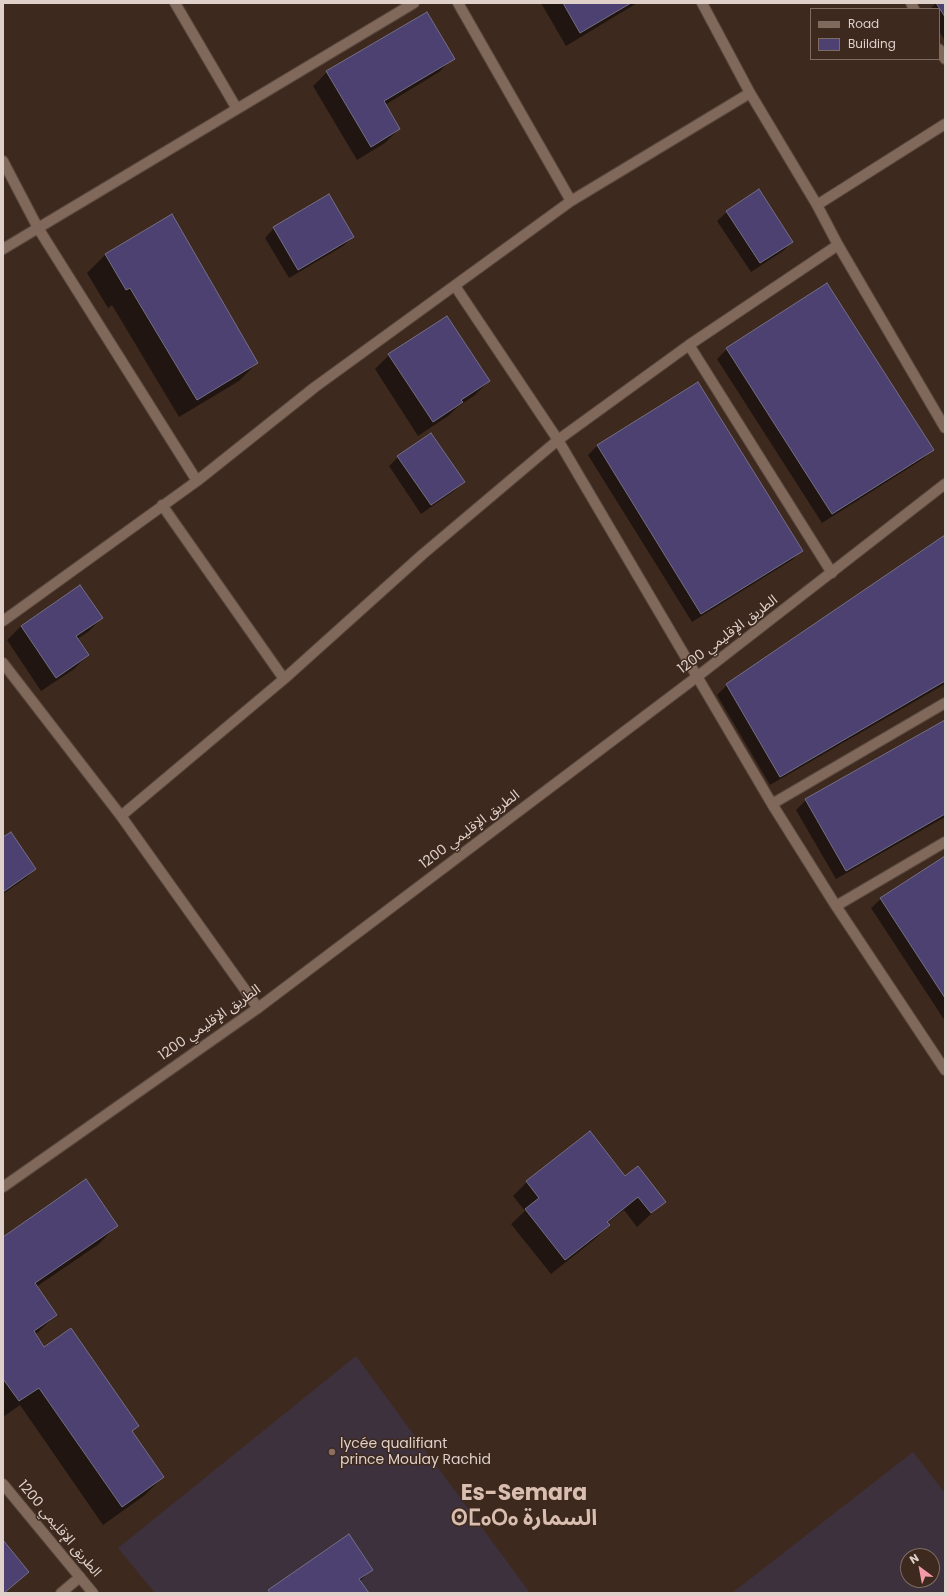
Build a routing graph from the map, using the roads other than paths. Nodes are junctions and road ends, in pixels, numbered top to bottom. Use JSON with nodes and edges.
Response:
{"nodes":[{"id":1,"x":175,"y":3,"type":"edge"},
{"id":2,"x":414,"y":3,"type":"edge"},
{"id":3,"x":458,"y":3,"type":"edge"},
{"id":4,"x":702,"y":3,"type":"edge"},
{"id":5,"x":750,"y":93,"type":"junction"},
{"id":6,"x":237,"y":109,"type":"junction"},
{"id":7,"x":945,"y":124,"type":"edge"},
{"id":8,"x":3,"y":161,"type":"edge"},
{"id":9,"x":571,"y":201,"type":"junction"},
{"id":10,"x":817,"y":205,"type":"junction"},
{"id":11,"x":38,"y":228,"type":"junction"},
{"id":12,"x":838,"y":245,"type":"junction"},
{"id":13,"x":3,"y":249,"type":"edge"},
{"id":14,"x":455,"y":286,"type":"junction"},
{"id":15,"x":689,"y":345,"type":"junction"},
{"id":16,"x":945,"y":428,"type":"edge"},
{"id":17,"x":558,"y":440,"type":"junction"},
{"id":18,"x":197,"y":481,"type":"junction"},
{"id":19,"x":945,"y":484,"type":"edge"},
{"id":20,"x":162,"y":505,"type":"junction"},
{"id":21,"x":832,"y":573,"type":"junction"},
{"id":22,"x":3,"y":621,"type":"edge"},
{"id":23,"x":3,"y":662,"type":"edge"},
{"id":24,"x":698,"y":676,"type":"junction"},
{"id":25,"x":284,"y":679,"type":"junction"},
{"id":26,"x":945,"y":703,"type":"edge"},
{"id":27,"x":772,"y":804,"type":"junction"},
{"id":28,"x":121,"y":816,"type":"junction"},
{"id":29,"x":945,"y":842,"type":"edge"},
{"id":30,"x":836,"y":906,"type":"junction"},
{"id":31,"x":258,"y":1008,"type":"junction"},
{"id":32,"x":945,"y":1070,"type":"edge"},
{"id":33,"x":3,"y":1187,"type":"edge"},
{"id":34,"x":3,"y":1484,"type":"edge"},
{"id":35,"x":80,"y":1577,"type":"junction"},
{"id":36,"x":61,"y":1593,"type":"edge"},
{"id":37,"x":93,"y":1593,"type":"edge"}],
"edges":[{"from":1,"to":6,"type":"street"},
{"from":2,"to":6,"type":"street"},
{"from":3,"to":9,"type":"street"},
{"from":4,"to":5,"type":"street"},
{"from":5,"to":9,"type":"street"},
{"from":5,"to":10,"type":"street"},
{"from":6,"to":11,"type":"street"},
{"from":7,"to":10,"type":"street"},
{"from":8,"to":11,"type":"street"},
{"from":9,"to":14,"type":"street"},
{"from":10,"to":12,"type":"street"},
{"from":11,"to":13,"type":"street"},
{"from":11,"to":18,"type":"street"},
{"from":12,"to":15,"type":"street"},
{"from":12,"to":16,"type":"street"},
{"from":14,"to":17,"type":"street"},
{"from":14,"to":18,"type":"street"},
{"from":15,"to":17,"type":"street"},
{"from":15,"to":21,"type":"street"},
{"from":17,"to":24,"type":"street"},
{"from":17,"to":25,"type":"street"},
{"from":18,"to":20,"type":"street"},
{"from":19,"to":21,"type":"street","name":"الطريق الإقليمي 1200"},
{"from":20,"to":22,"type":"street"},
{"from":20,"to":25,"type":"street"},
{"from":21,"to":24,"type":"street","name":"الطريق الإقليمي 1200"},
{"from":23,"to":28,"type":"street"},
{"from":24,"to":27,"type":"street"},
{"from":24,"to":31,"type":"street","name":"الطريق الإقليمي 1200"},
{"from":25,"to":28,"type":"street"},
{"from":26,"to":27,"type":"street"},
{"from":27,"to":30,"type":"street"},
{"from":28,"to":31,"type":"street"},
{"from":29,"to":30,"type":"street"},
{"from":30,"to":32,"type":"street"},
{"from":31,"to":33,"type":"street","name":"الطريق الإقليمي 1200"},
{"from":34,"to":35,"type":"street","name":"الطريق الإقليمي 1200"},
{"from":35,"to":36,"type":"street"},
{"from":35,"to":37,"type":"street","name":"الطريق الإقليمي 1200"}]}
